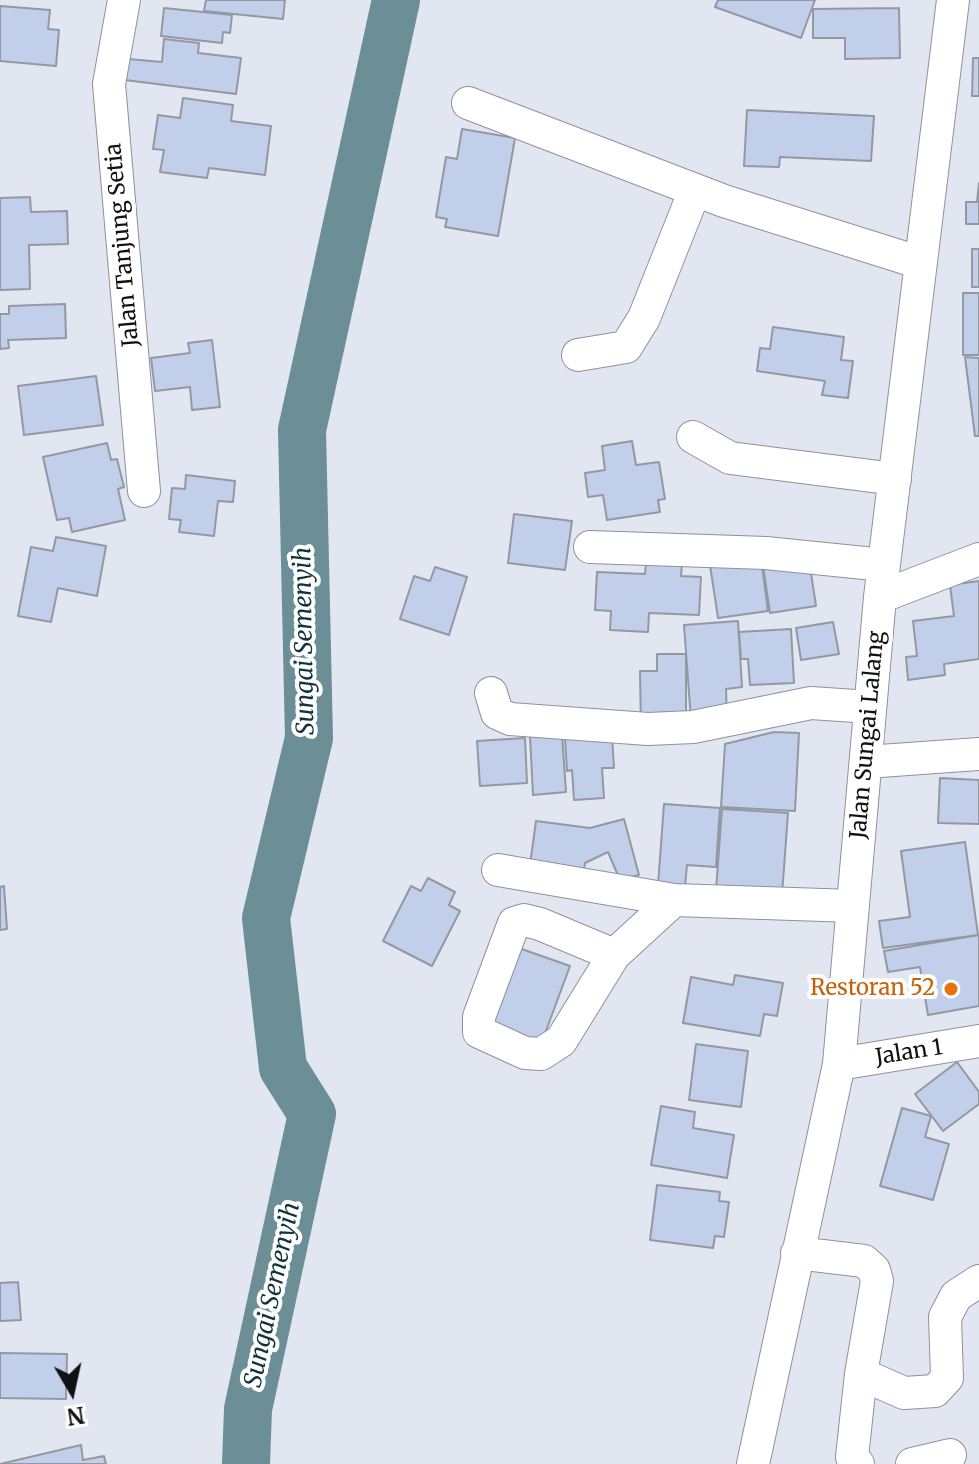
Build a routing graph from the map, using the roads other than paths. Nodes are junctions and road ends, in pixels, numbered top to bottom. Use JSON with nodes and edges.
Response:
{"nodes":[{"id":1,"x":124,"y":0,"type":"edge"},
{"id":2,"x":960,"y":17,"type":"edge"},
{"id":3,"x":468,"y":103,"type":"dead end"},
{"id":4,"x":695,"y":190,"type":"junction"},
{"id":5,"x":921,"y":263,"type":"junction"},
{"id":6,"x":578,"y":355,"type":"dead end"},
{"id":7,"x":693,"y":437,"type":"dead end"},
{"id":8,"x":895,"y":479,"type":"junction"},
{"id":9,"x":144,"y":491,"type":"dead end"},
{"id":10,"x":590,"y":547,"type":"dead end"},
{"id":11,"x":979,"y":559,"type":"edge"},
{"id":12,"x":884,"y":565,"type":"junction"},
{"id":13,"x":880,"y":597,"type":"junction"},
{"id":14,"x":491,"y":693,"type":"dead end"},
{"id":15,"x":870,"y":707,"type":"junction"},
{"id":16,"x":979,"y":754,"type":"edge"},
{"id":17,"x":866,"y":762,"type":"junction"},
{"id":18,"x":498,"y":870,"type":"dead end"},
{"id":19,"x":674,"y":900,"type":"junction"},
{"id":20,"x":853,"y":906,"type":"junction"},
{"id":21,"x":614,"y":955,"type":"junction"},
{"id":22,"x":979,"y":1041,"type":"edge"},
{"id":23,"x":839,"y":1064,"type":"junction"},
{"id":24,"x":797,"y":1253,"type":"junction"},
{"id":25,"x":979,"y":1281,"type":"edge"},
{"id":26,"x":861,"y":1374,"type":"junction"},
{"id":27,"x":950,"y":1455,"type":"dead end"},
{"id":28,"x":753,"y":1464,"type":"edge"},
{"id":29,"x":858,"y":1464,"type":"edge"},
{"id":30,"x":912,"y":1464,"type":"edge"}],
"edges":[{"from":1,"to":9,"type":"street","name":"Jalan Tanjung Setia"},
{"from":2,"to":5,"type":"street","name":"Jalan Sungai Lalang"},
{"from":3,"to":4,"type":"street"},
{"from":4,"to":5,"type":"street"},
{"from":4,"to":6,"type":"street"},
{"from":5,"to":8,"type":"street","name":"Jalan Sungai Lalang"},
{"from":7,"to":8,"type":"street"},
{"from":8,"to":12,"type":"street","name":"Jalan Sungai Lalang"},
{"from":10,"to":12,"type":"street"},
{"from":11,"to":13,"type":"street"},
{"from":12,"to":13,"type":"street","name":"Jalan Sungai Lalang"},
{"from":13,"to":15,"type":"street","name":"Jalan Sungai Lalang"},
{"from":14,"to":15,"type":"street"},
{"from":15,"to":17,"type":"street","name":"Jalan Sungai Lalang"},
{"from":16,"to":17,"type":"street"},
{"from":17,"to":20,"type":"street","name":"Jalan Sungai Lalang"},
{"from":18,"to":19,"type":"street"},
{"from":19,"to":20,"type":"street"},
{"from":19,"to":21,"type":"street"},
{"from":20,"to":23,"type":"street","name":"Jalan Sungai Lalang"},
{"from":21,"to":21,"type":"street"},
{"from":22,"to":23,"type":"street","name":"Jalan 1"},
{"from":23,"to":24,"type":"street","name":"Jalan Sungai Lalang"},
{"from":24,"to":26,"type":"street"},
{"from":24,"to":28,"type":"street","name":"Jalan Sungai Lalang"},
{"from":25,"to":26,"type":"street"},
{"from":26,"to":29,"type":"street"},
{"from":27,"to":30,"type":"street"}]}
